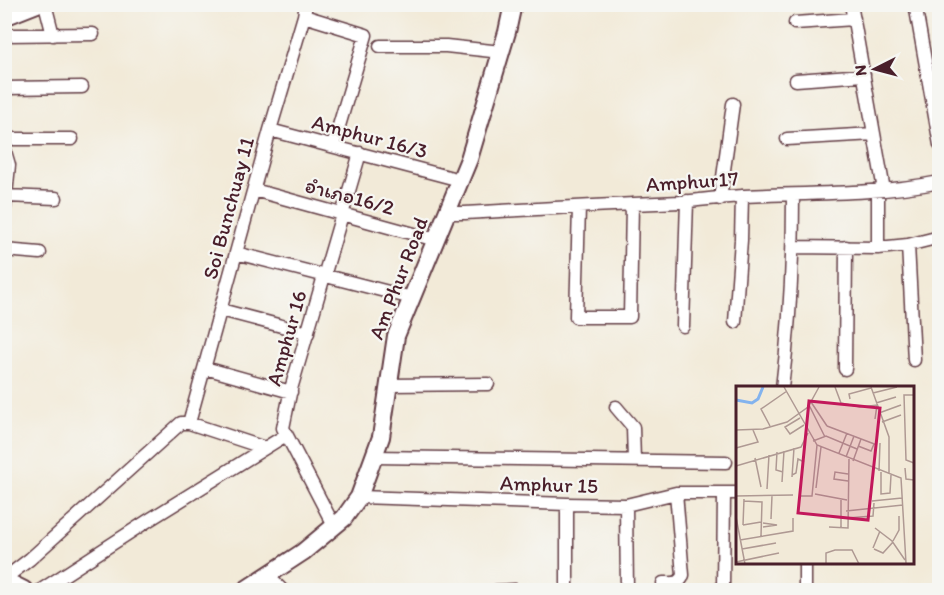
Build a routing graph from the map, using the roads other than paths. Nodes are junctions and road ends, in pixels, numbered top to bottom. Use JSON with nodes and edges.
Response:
{"nodes":[{"id":1,"x":37,"y":4,"type":"edge"},
{"id":2,"x":45,"y":4,"type":"edge"},
{"id":3,"x":513,"y":4,"type":"edge"},
{"id":4,"x":851,"y":4,"type":"edge"},
{"id":5,"x":915,"y":4,"type":"edge"},
{"id":6,"x":305,"y":10,"type":"edge"},
{"id":7,"x":4,"y":17,"type":"edge"},
{"id":8,"x":854,"y":19,"type":"junction"},
{"id":9,"x":795,"y":23,"type":"dead end"},
{"id":10,"x":93,"y":34,"type":"dead end"},
{"id":11,"x":4,"y":35,"type":"edge"},
{"id":12,"x":53,"y":35,"type":"junction"},
{"id":13,"x":380,"y":46,"type":"dead end"},
{"id":14,"x":501,"y":52,"type":"junction"},
{"id":15,"x":864,"y":75,"type":"junction"},
{"id":16,"x":796,"y":80,"type":"dead end"},
{"id":17,"x":82,"y":87,"type":"dead end"},
{"id":18,"x":4,"y":88,"type":"edge"},
{"id":19,"x":733,"y":104,"type":"dead end"},
{"id":20,"x":270,"y":130,"type":"junction"},
{"id":21,"x":874,"y":134,"type":"junction"},
{"id":22,"x":4,"y":139,"type":"edge"},
{"id":23,"x":72,"y":139,"type":"dead end"},
{"id":24,"x":787,"y":139,"type":"dead end"},
{"id":25,"x":939,"y":145,"type":"edge"},
{"id":26,"x":333,"y":146,"type":"junction"},
{"id":27,"x":4,"y":148,"type":"edge"},
{"id":28,"x":360,"y":153,"type":"junction"},
{"id":29,"x":460,"y":180,"type":"junction"},
{"id":30,"x":939,"y":182,"type":"edge"},
{"id":31,"x":254,"y":190,"type":"junction"},
{"id":32,"x":881,"y":190,"type":"junction"},
{"id":33,"x":793,"y":195,"type":"junction"},
{"id":34,"x":6,"y":196,"type":"junction"},
{"id":35,"x":742,"y":196,"type":"junction"},
{"id":36,"x":56,"y":198,"type":"dead end"},
{"id":37,"x":720,"y":199,"type":"junction"},
{"id":38,"x":687,"y":201,"type":"junction"},
{"id":39,"x":632,"y":204,"type":"junction"},
{"id":40,"x":579,"y":207,"type":"junction"},
{"id":41,"x":447,"y":213,"type":"junction"},
{"id":42,"x":4,"y":214,"type":"edge"},
{"id":43,"x":342,"y":215,"type":"junction"},
{"id":44,"x":939,"y":237,"type":"edge"},
{"id":45,"x":436,"y":240,"type":"junction"},
{"id":46,"x":908,"y":244,"type":"junction"},
{"id":47,"x":793,"y":247,"type":"junction"},
{"id":48,"x":846,"y":247,"type":"junction"},
{"id":49,"x":878,"y":248,"type":"junction"},
{"id":50,"x":4,"y":250,"type":"edge"},
{"id":51,"x":236,"y":253,"type":"junction"},
{"id":52,"x":40,"y":254,"type":"dead end"},
{"id":53,"x":325,"y":276,"type":"junction"},
{"id":54,"x":412,"y":298,"type":"junction"},
{"id":55,"x":221,"y":310,"type":"junction"},
{"id":56,"x":735,"y":322,"type":"dead end"},
{"id":57,"x":683,"y":326,"type":"dead end"},
{"id":58,"x":308,"y":333,"type":"junction"},
{"id":59,"x":914,"y":360,"type":"dead end"},
{"id":60,"x":205,"y":368,"type":"junction"},
{"id":61,"x":845,"y":369,"type":"dead end"},
{"id":62,"x":488,"y":384,"type":"dead end"},
{"id":63,"x":389,"y":385,"type":"junction"},
{"id":64,"x":782,"y":386,"type":"edge"},
{"id":65,"x":291,"y":392,"type":"junction"},
{"id":66,"x":616,"y":407,"type":"dead end"},
{"id":67,"x":189,"y":423,"type":"junction"},
{"id":68,"x":286,"y":435,"type":"junction"},
{"id":69,"x":265,"y":448,"type":"junction"},
{"id":70,"x":375,"y":457,"type":"junction"},
{"id":71,"x":634,"y":461,"type":"junction"},
{"id":72,"x":726,"y":462,"type":"dead end"},
{"id":73,"x":676,"y":493,"type":"junction"},
{"id":74,"x":736,"y":493,"type":"edge"},
{"id":75,"x":724,"y":494,"type":"junction"},
{"id":76,"x":359,"y":497,"type":"junction"},
{"id":77,"x":567,"y":504,"type":"junction"},
{"id":78,"x":626,"y":505,"type":"junction"},
{"id":79,"x":334,"y":526,"type":"junction"},
{"id":80,"x":805,"y":565,"type":"edge"},
{"id":81,"x":268,"y":576,"type":"junction"},
{"id":82,"x":4,"y":580,"type":"edge"},
{"id":83,"x":663,"y":583,"type":"dead end"},
{"id":84,"x":515,"y":587,"type":"dead end"},
{"id":85,"x":24,"y":591,"type":"edge"},
{"id":86,"x":41,"y":591,"type":"edge"},
{"id":87,"x":245,"y":591,"type":"edge"},
{"id":88,"x":282,"y":591,"type":"edge"},
{"id":89,"x":494,"y":591,"type":"edge"},
{"id":90,"x":567,"y":591,"type":"edge"},
{"id":91,"x":627,"y":591,"type":"edge"},
{"id":92,"x":723,"y":591,"type":"edge"},
{"id":93,"x":805,"y":591,"type":"edge"}],
"edges":[{"from":1,"to":7,"type":"street"},
{"from":2,"to":12,"type":"street"},
{"from":3,"to":14,"type":"street","name":"Am Phur Road"},
{"from":4,"to":8,"type":"street"},
{"from":5,"to":25,"type":"street"},
{"from":6,"to":20,"type":"street","name":"Soi Bunchuay 11"},
{"from":6,"to":26,"type":"street"},
{"from":8,"to":9,"type":"street"},
{"from":8,"to":15,"type":"street"},
{"from":10,"to":12,"type":"street"},
{"from":11,"to":12,"type":"street"},
{"from":13,"to":14,"type":"street"},
{"from":14,"to":29,"type":"street","name":"Am Phur Road"},
{"from":15,"to":16,"type":"street"},
{"from":15,"to":21,"type":"street"},
{"from":17,"to":18,"type":"street"},
{"from":19,"to":37,"type":"street"},
{"from":20,"to":26,"type":"street","name":"Amphur 16/3"},
{"from":20,"to":31,"type":"street","name":"Soi Bunchuay 11"},
{"from":21,"to":24,"type":"street"},
{"from":21,"to":32,"type":"street"},
{"from":22,"to":23,"type":"street"},
{"from":26,"to":28,"type":"street","name":"Amphur 16/3"},
{"from":27,"to":34,"type":"street"},
{"from":28,"to":29,"type":"street","name":"Amphur 16/3"},
{"from":28,"to":43,"type":"street","name":"Amphur 16"},
{"from":29,"to":41,"type":"street","name":"Am Phur Road"},
{"from":30,"to":32,"type":"street","name":"Amphur17"},
{"from":31,"to":43,"type":"street","name":"อำเภอ16/2"},
{"from":31,"to":51,"type":"street","name":"Soi Bunchuay 11"},
{"from":32,"to":33,"type":"street","name":"Amphur17"},
{"from":32,"to":49,"type":"street"},
{"from":33,"to":35,"type":"street","name":"Amphur17"},
{"from":33,"to":47,"type":"street"},
{"from":34,"to":36,"type":"street"},
{"from":34,"to":42,"type":"street"},
{"from":35,"to":37,"type":"street","name":"Amphur17"},
{"from":35,"to":56,"type":"street"},
{"from":37,"to":38,"type":"street","name":"Amphur17"},
{"from":38,"to":39,"type":"street","name":"Amphur17"},
{"from":38,"to":57,"type":"street"},
{"from":39,"to":40,"type":"street","name":"Amphur17"},
{"from":39,"to":40,"type":"street"},
{"from":40,"to":41,"type":"street","name":"Amphur17"},
{"from":41,"to":45,"type":"street","name":"Am Phur Road"},
{"from":43,"to":45,"type":"street","name":"อำเภอ16/2"},
{"from":43,"to":53,"type":"street","name":"Amphur 16"},
{"from":44,"to":46,"type":"street"},
{"from":45,"to":54,"type":"street","name":"Am Phur Road"},
{"from":46,"to":49,"type":"street"},
{"from":46,"to":59,"type":"street"},
{"from":47,"to":48,"type":"street"},
{"from":47,"to":64,"type":"street"},
{"from":48,"to":49,"type":"street"},
{"from":48,"to":61,"type":"street"},
{"from":50,"to":52,"type":"street"},
{"from":51,"to":53,"type":"street"},
{"from":51,"to":55,"type":"street","name":"Soi Bunchuay 11"},
{"from":53,"to":54,"type":"street"},
{"from":53,"to":58,"type":"street","name":"Amphur 16"},
{"from":54,"to":63,"type":"street","name":"Am Phur Road"},
{"from":55,"to":58,"type":"street"},
{"from":55,"to":60,"type":"street","name":"Soi Bunchuay 11"},
{"from":58,"to":65,"type":"street","name":"Amphur 16"},
{"from":60,"to":65,"type":"street"},
{"from":60,"to":67,"type":"street","name":"Soi Bunchuay 11"},
{"from":62,"to":63,"type":"street"},
{"from":63,"to":70,"type":"street","name":"Am Phur Road"},
{"from":65,"to":68,"type":"street","name":"Amphur 16"},
{"from":66,"to":71,"type":"street"},
{"from":67,"to":69,"type":"street"},
{"from":67,"to":82,"type":"street"},
{"from":68,"to":69,"type":"street"},
{"from":68,"to":79,"type":"street"},
{"from":69,"to":86,"type":"street"},
{"from":70,"to":71,"type":"street"},
{"from":70,"to":76,"type":"street","name":"Am Phur Road"},
{"from":71,"to":72,"type":"street"},
{"from":73,"to":75,"type":"street","name":"Amphur 15"},
{"from":73,"to":78,"type":"street","name":"Amphur 15"},
{"from":73,"to":83,"type":"street"},
{"from":74,"to":75,"type":"street","name":"Amphur 15"},
{"from":75,"to":92,"type":"street"},
{"from":76,"to":77,"type":"street","name":"Amphur 15"},
{"from":76,"to":79,"type":"street","name":"Am Phur Road"},
{"from":77,"to":78,"type":"street","name":"Amphur 15"},
{"from":77,"to":90,"type":"street"},
{"from":78,"to":91,"type":"street"},
{"from":79,"to":81,"type":"street","name":"Am Phur Road"},
{"from":80,"to":93,"type":"street"},
{"from":81,"to":87,"type":"street","name":"Am Phur Road"},
{"from":81,"to":88,"type":"street"},
{"from":82,"to":85,"type":"street"},
{"from":84,"to":89,"type":"lane"}]}
